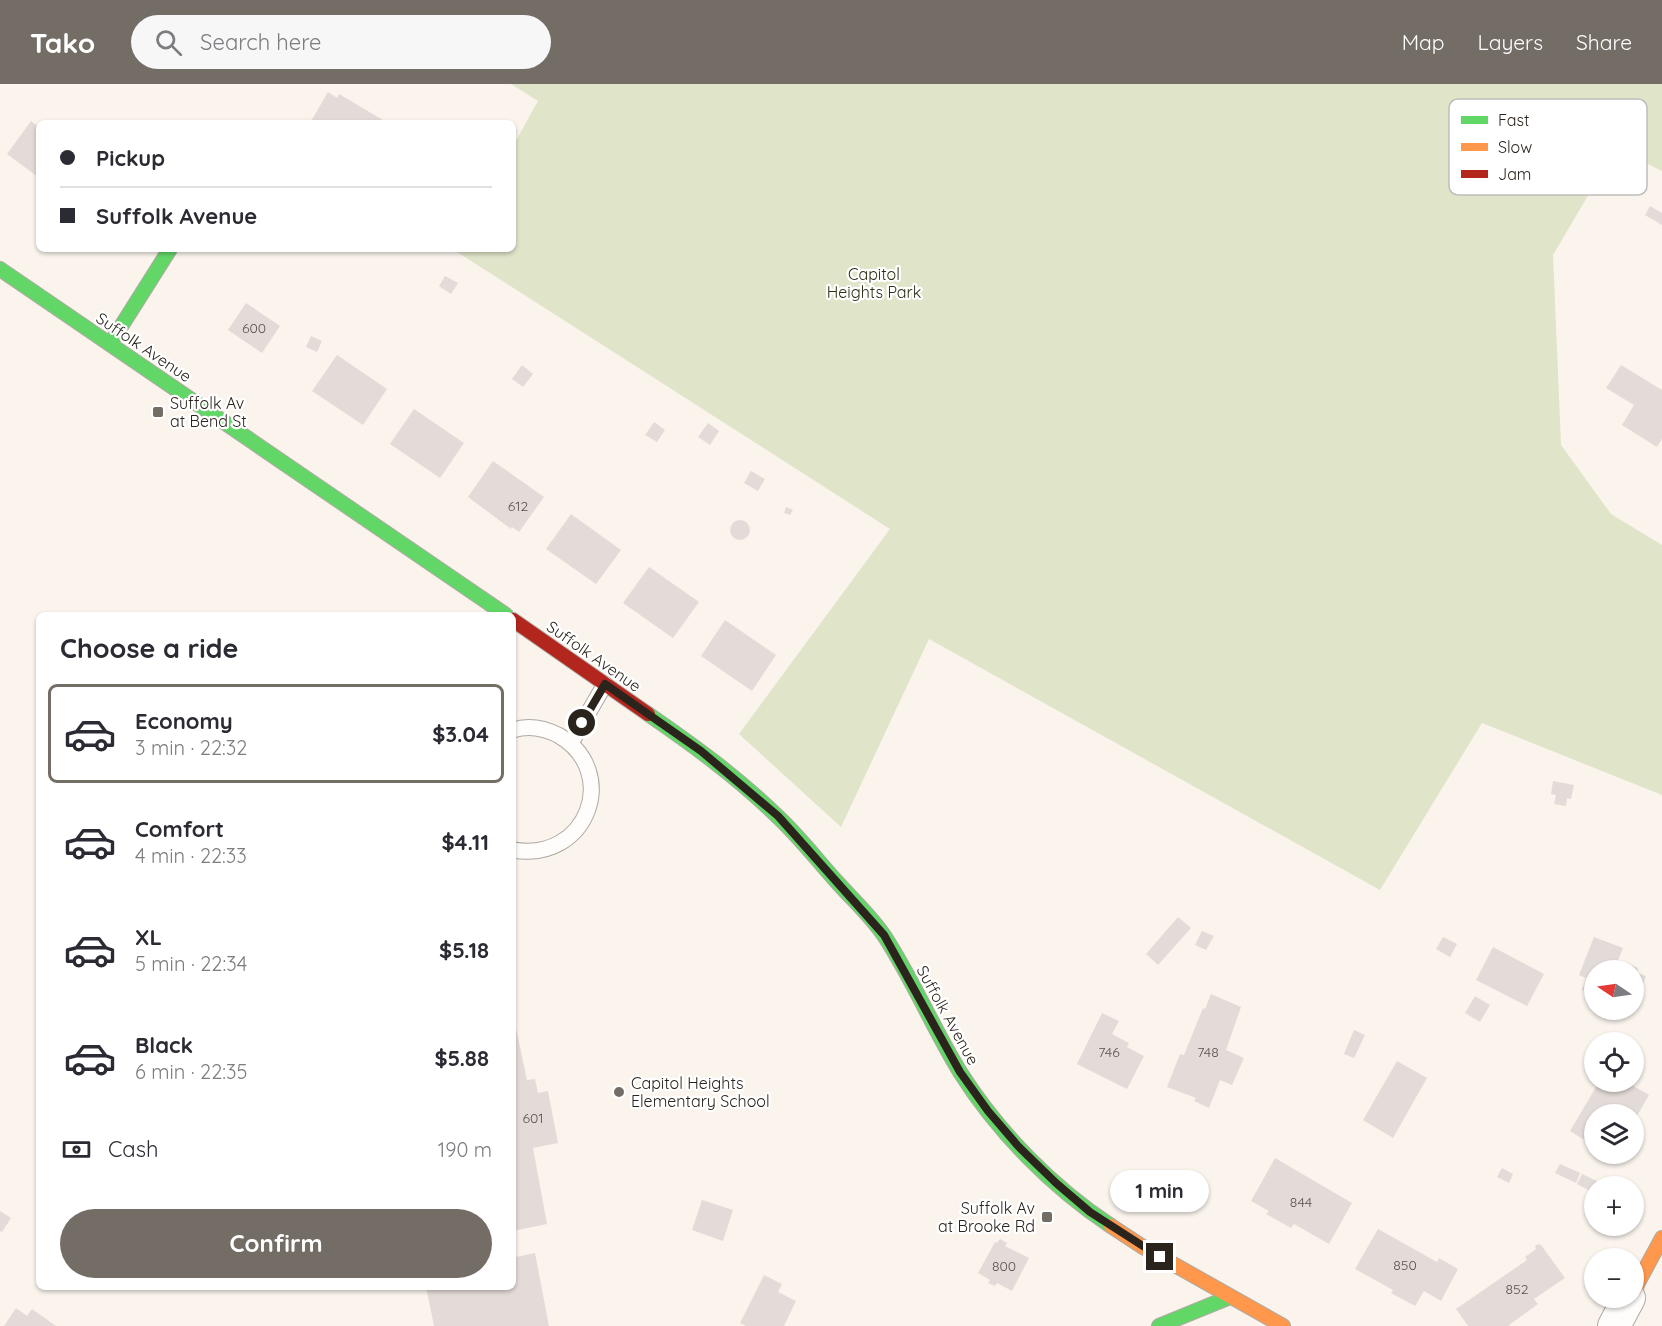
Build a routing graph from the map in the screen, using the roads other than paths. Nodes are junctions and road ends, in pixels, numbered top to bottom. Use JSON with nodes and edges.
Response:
{"nodes":[{"id":1,"x":168,"y":252,"type":"edge"},
{"id":2,"x":0,"y":269,"type":"edge"},
{"id":3,"x":110,"y":344,"type":"junction"},
{"id":4,"x":502,"y":612,"type":"edge"},
{"id":5,"x":516,"y":622,"type":"edge"},
{"id":6,"x":605,"y":684,"type":"junction"},
{"id":7,"x":516,"y":730,"type":"edge"},
{"id":8,"x":571,"y":743,"type":"junction"},
{"id":9,"x":516,"y":850,"type":"edge"},
{"id":10,"x":1662,"y":1238,"type":"edge"},
{"id":11,"x":1644,"y":1271,"type":"edge"},
{"id":12,"x":1230,"y":1297,"type":"junction"},
{"id":13,"x":1624,"y":1308,"type":"edge"},
{"id":14,"x":1159,"y":1326,"type":"edge"},
{"id":15,"x":1283,"y":1326,"type":"edge"},
{"id":16,"x":1614,"y":1326,"type":"edge"}],
"edges":[{"from":1,"to":3,"type":"street"},
{"from":2,"to":3,"type":"street","name":"Suffolk Avenue"},
{"from":3,"to":4,"type":"street","name":"Suffolk Avenue"},
{"from":5,"to":6,"type":"street","name":"Suffolk Avenue"},
{"from":6,"to":8,"type":"lane"},
{"from":6,"to":12,"type":"street","name":"Suffolk Avenue"},
{"from":7,"to":8,"type":"lane"},
{"from":8,"to":9,"type":"lane"},
{"from":10,"to":11,"type":"street"},
{"from":12,"to":14,"type":"street"},
{"from":12,"to":15,"type":"street","name":"Suffolk Avenue"},
{"from":13,"to":16,"type":"street"}]}
